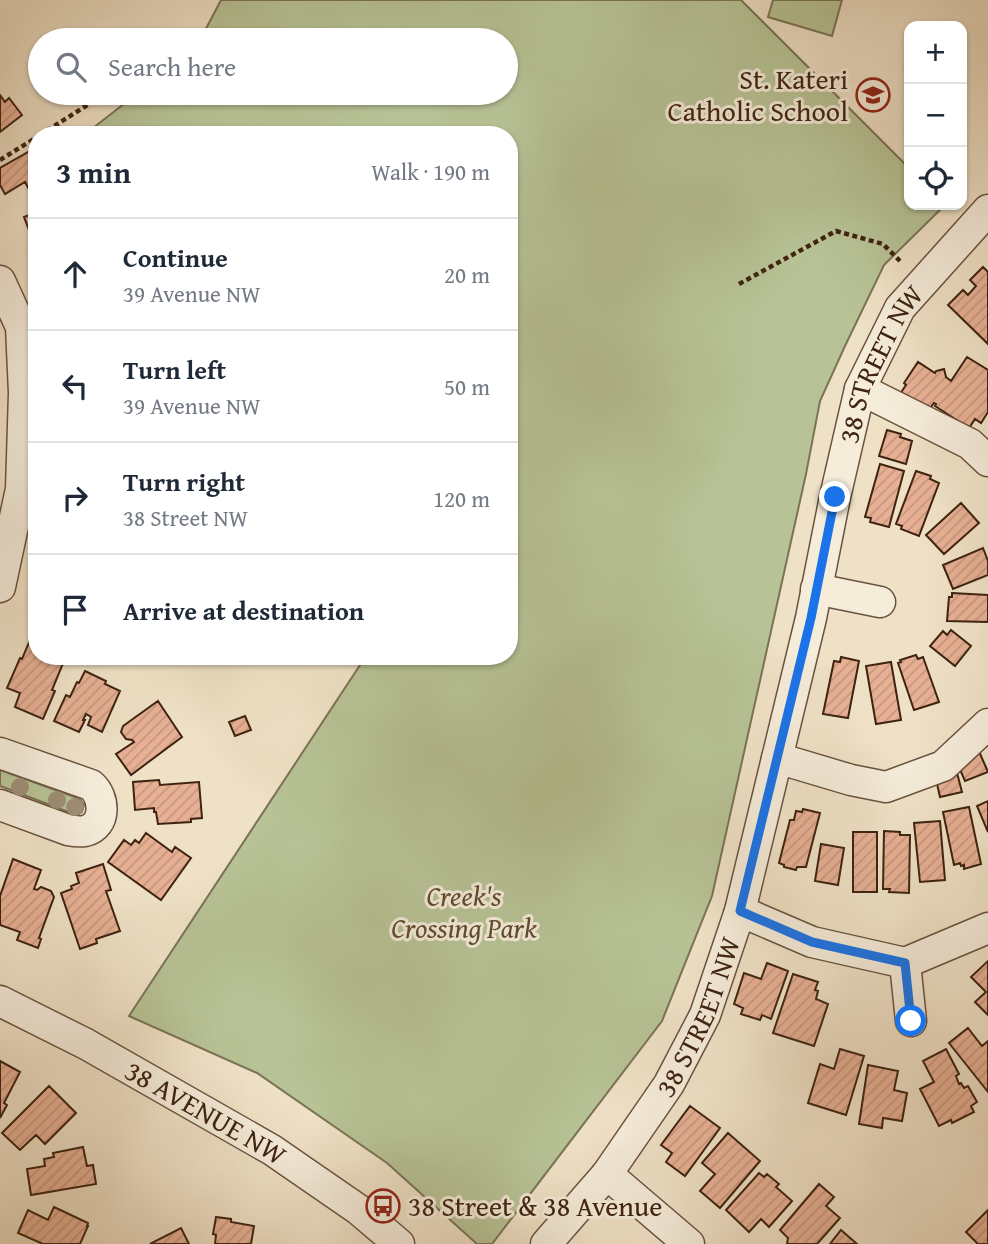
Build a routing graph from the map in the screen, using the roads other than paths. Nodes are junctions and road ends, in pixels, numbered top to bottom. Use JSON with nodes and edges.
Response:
{"nodes":[{"id":1,"x":988,"y":210,"type":"edge"},
{"id":2,"x":0,"y":281,"type":"edge"},
{"id":3,"x":860,"y":389,"type":"junction"},
{"id":4,"x":988,"y":461,"type":"edge"},
{"id":5,"x":19,"y":469,"type":"edge"},
{"id":6,"x":0,"y":587,"type":"edge"},
{"id":7,"x":816,"y":589,"type":"junction"},
{"id":8,"x":880,"y":602,"type":"dead end"},
{"id":9,"x":988,"y":724,"type":"edge"},
{"id":10,"x":0,"y":753,"type":"edge"},
{"id":11,"x":777,"y":758,"type":"junction"},
{"id":12,"x":0,"y":805,"type":"edge"},
{"id":13,"x":740,"y":911,"type":"junction"},
{"id":14,"x":975,"y":933,"type":"edge"},
{"id":15,"x":905,"y":963,"type":"junction"},
{"id":16,"x":0,"y":1001,"type":"edge"},
{"id":17,"x":911,"y":1021,"type":"dead end"},
{"id":18,"x":607,"y":1174,"type":"junction"},
{"id":19,"x":400,"y":1244,"type":"edge"},
{"id":20,"x":546,"y":1244,"type":"edge"},
{"id":21,"x":689,"y":1244,"type":"edge"}],
"edges":[{"from":1,"to":3,"type":"street","name":"38 STREET NW"},
{"from":2,"to":5,"type":"street"},
{"from":3,"to":4,"type":"street"},
{"from":3,"to":7,"type":"street","name":"38 STREET NW"},
{"from":5,"to":6,"type":"street"},
{"from":7,"to":8,"type":"street"},
{"from":7,"to":11,"type":"street","name":"38 STREET NW"},
{"from":9,"to":11,"type":"street"},
{"from":10,"to":12,"type":"street"},
{"from":11,"to":13,"type":"street","name":"38 STREET NW"},
{"from":13,"to":15,"type":"street"},
{"from":13,"to":18,"type":"street","name":"38 STREET NW"},
{"from":14,"to":15,"type":"street"},
{"from":15,"to":17,"type":"street"},
{"from":16,"to":19,"type":"street","name":"38 AVENUE NW"},
{"from":18,"to":20,"type":"street","name":"38 STREET NW"},
{"from":18,"to":21,"type":"street"}]}
